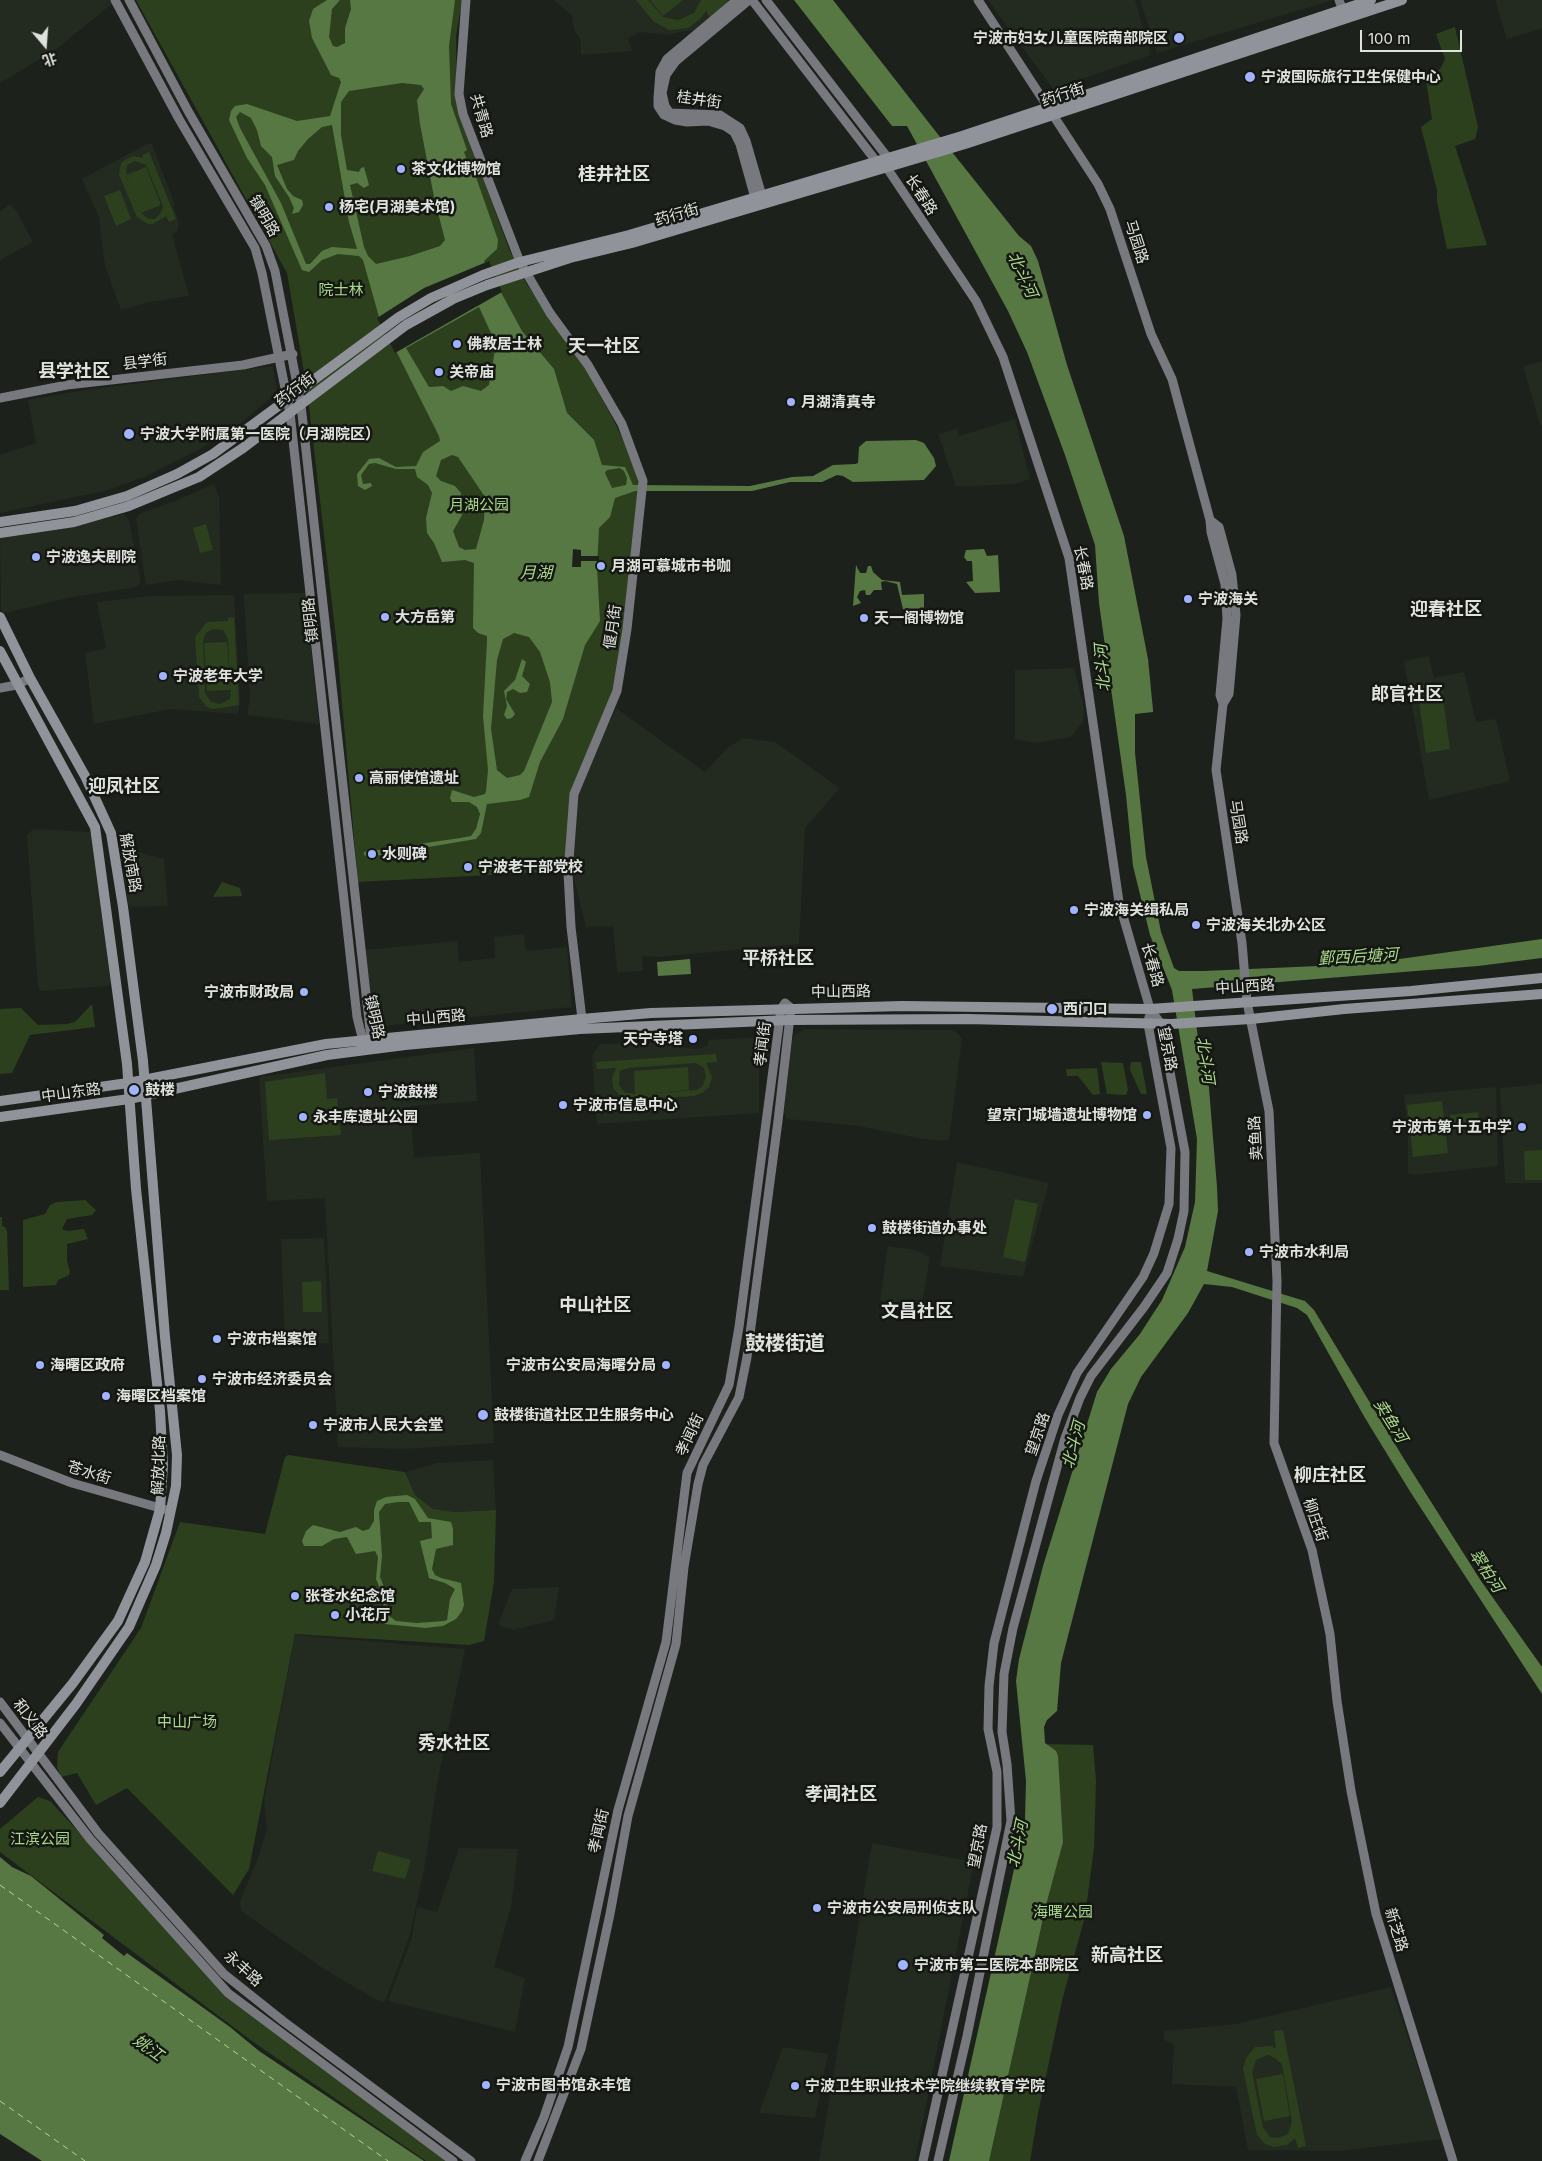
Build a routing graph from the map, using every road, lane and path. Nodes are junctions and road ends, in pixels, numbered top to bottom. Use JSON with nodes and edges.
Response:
{"nodes":[{"id":1,"x":116,"y":0,"type":"edge"},
{"id":2,"x":129,"y":0,"type":"edge"},
{"id":3,"x":466,"y":0,"type":"edge"},
{"id":4,"x":737,"y":0,"type":"edge"},
{"id":5,"x":750,"y":0,"type":"edge"},
{"id":6,"x":766,"y":0,"type":"edge"},
{"id":7,"x":978,"y":0,"type":"edge"},
{"id":8,"x":1371,"y":0,"type":"edge"},
{"id":9,"x":1400,"y":1,"type":"edge"},
{"id":10,"x":1345,"y":4,"type":"edge"},
{"id":11,"x":1347,"y":19,"type":"junction"},
{"id":12,"x":1049,"y":111,"type":"junction"},
{"id":13,"x":876,"y":161,"type":"junction"},
{"id":14,"x":888,"y":164,"type":"junction"},
{"id":15,"x":758,"y":197,"type":"junction"},
{"id":16,"x":523,"y":267,"type":"junction"},
{"id":17,"x":293,"y":354,"type":"junction"},
{"id":18,"x":358,"y":354,"type":"junction"},
{"id":19,"x":279,"y":358,"type":"junction"},
{"id":20,"x":299,"y":389,"type":"junction"},
{"id":21,"x":0,"y":398,"type":"edge"},
{"id":22,"x":286,"y":398,"type":"junction"},
{"id":23,"x":301,"y":405,"type":"junction"},
{"id":24,"x":290,"y":413,"type":"junction"},
{"id":25,"x":0,"y":522,"type":"edge"},
{"id":26,"x":0,"y":532,"type":"edge"},
{"id":27,"x":0,"y":617,"type":"edge"},
{"id":28,"x":0,"y":651,"type":"edge"},
{"id":29,"x":30,"y":678,"type":"junction"},
{"id":30,"x":17,"y":685,"type":"junction"},
{"id":31,"x":0,"y":688,"type":"edge"},
{"id":32,"x":1542,"y":978,"type":"edge"},
{"id":33,"x":1542,"y":994,"type":"edge"},
{"id":34,"x":1247,"y":998,"type":"junction"},
{"id":35,"x":786,"y":1008,"type":"junction"},
{"id":36,"x":1150,"y":1009,"type":"junction"},
{"id":37,"x":582,"y":1019,"type":"junction"},
{"id":38,"x":1250,"y":1019,"type":"junction"},
{"id":39,"x":784,"y":1020,"type":"junction"},
{"id":40,"x":1148,"y":1024,"type":"junction"},
{"id":41,"x":1166,"y":1024,"type":"junction"},
{"id":42,"x":366,"y":1039,"type":"junction"},
{"id":43,"x":366,"y":1050,"type":"junction"},
{"id":44,"x":144,"y":1080,"type":"junction"},
{"id":45,"x":128,"y":1083,"type":"junction"},
{"id":46,"x":146,"y":1096,"type":"junction"},
{"id":47,"x":129,"y":1099,"type":"junction"},
{"id":48,"x":0,"y":1101,"type":"edge"},
{"id":49,"x":0,"y":1118,"type":"edge"},
{"id":50,"x":1276,"y":1318,"type":"joint"},
{"id":51,"x":0,"y":1455,"type":"edge"},
{"id":52,"x":160,"y":1509,"type":"junction"},
{"id":53,"x":172,"y":1511,"type":"junction"},
{"id":54,"x":1337,"y":1701,"type":"joint"},
{"id":55,"x":0,"y":1702,"type":"edge"},
{"id":56,"x":0,"y":1723,"type":"edge"},
{"id":57,"x":28,"y":1738,"type":"junction"},
{"id":58,"x":19,"y":1749,"type":"junction"},
{"id":59,"x":39,"y":1752,"type":"junction"},
{"id":60,"x":30,"y":1764,"type":"junction"},
{"id":61,"x":0,"y":1772,"type":"edge"},
{"id":62,"x":0,"y":1803,"type":"edge"},
{"id":63,"x":453,"y":2161,"type":"edge"},
{"id":64,"x":471,"y":2161,"type":"edge"},
{"id":65,"x":525,"y":2161,"type":"edge"},
{"id":66,"x":538,"y":2161,"type":"edge"},
{"id":67,"x":923,"y":2161,"type":"edge"},
{"id":68,"x":938,"y":2161,"type":"edge"},
{"id":69,"x":1453,"y":2161,"type":"edge"}],
"edges":[{"from":1,"to":19,"type":"main road","name":"镇明路"},
{"from":2,"to":17,"type":"main road","name":"镇明路"},
{"from":3,"to":16,"type":"main road","name":"共青路"},
{"from":4,"to":15,"type":"main road","name":"桂井街"},
{"from":5,"to":13,"type":"main road"},
{"from":5,"to":15,"type":"main road","name":"桂井街"},
{"from":6,"to":14,"type":"main road","name":"长春路"},
{"from":7,"to":12,"type":"main road","name":"马园路"},
{"from":8,"to":10,"type":"main road","name":"药行街"},
{"from":9,"to":11,"type":"main road","name":"药行街"},
{"from":10,"to":11,"type":"main road"},
{"from":10,"to":12,"type":"main road","name":"药行街"},
{"from":11,"to":12,"type":"main road","name":"药行街"},
{"from":12,"to":14,"type":"main road","name":"药行街"},
{"from":12,"to":34,"type":"main road","name":"马园路"},
{"from":13,"to":14,"type":"main road","name":"药行街"},
{"from":13,"to":15,"type":"main road","name":"药行街"},
{"from":14,"to":16,"type":"main road","name":"药行街"},
{"from":14,"to":36,"type":"main road","name":"长春路"},
{"from":15,"to":16,"type":"main road","name":"药行街"},
{"from":16,"to":18,"type":"main road","name":"药行街"},
{"from":16,"to":37,"type":"main road","name":"偃月街"},
{"from":17,"to":19,"type":"main road","name":"县学街"},
{"from":17,"to":20,"type":"main road","name":"镇明路"},
{"from":18,"to":20,"type":"main road","name":"药行街"},
{"from":18,"to":23,"type":"main road","name":"药行街"},
{"from":19,"to":21,"type":"main road","name":"县学街"},
{"from":19,"to":22,"type":"main road","name":"镇明路"},
{"from":20,"to":22,"type":"main road","name":"药行街"},
{"from":20,"to":23,"type":"main road","name":"镇明路"},
{"from":22,"to":24,"type":"main road","name":"镇明路"},
{"from":22,"to":25,"type":"main road","name":"药行街"},
{"from":23,"to":24,"type":"main road","name":"药行街"},
{"from":23,"to":42,"type":"main road","name":"镇明路"},
{"from":24,"to":26,"type":"main road","name":"药行街"},
{"from":24,"to":42,"type":"main road","name":"镇明路"},
{"from":27,"to":29,"type":"main road","name":"解放南路"},
{"from":28,"to":30,"type":"main road","name":"解放南路"},
{"from":29,"to":30,"type":"main road"},
{"from":29,"to":44,"type":"main road","name":"解放南路"},
{"from":30,"to":31,"type":"main road"},
{"from":30,"to":45,"type":"main road","name":"解放南路"},
{"from":32,"to":34,"type":"main road","name":"中山西路"},
{"from":33,"to":38,"type":"main road","name":"中山西路"},
{"from":34,"to":36,"type":"main road","name":"中山西路"},
{"from":34,"to":38,"type":"main road","name":"卖鱼路"},
{"from":35,"to":36,"type":"main road","name":"中山西路"},
{"from":35,"to":37,"type":"main road","name":"中山西路"},
{"from":35,"to":39,"type":"main road","name":"孝闻街"},
{"from":36,"to":40,"type":"main road","name":"望京路"},
{"from":36,"to":41,"type":"main road","name":"望京路"},
{"from":37,"to":42,"type":"main road","name":"中山西路"},
{"from":38,"to":41,"type":"main road","name":"中山西路"},
{"from":38,"to":50,"type":"main road","name":"卖鱼路"},
{"from":39,"to":40,"type":"main road","name":"中山西路"},
{"from":39,"to":43,"type":"main road","name":"中山西路"},
{"from":39,"to":65,"type":"main road","name":"孝闻街"},
{"from":39,"to":66,"type":"main road","name":"孝闻街"},
{"from":40,"to":41,"type":"main road","name":"中山西路"},
{"from":40,"to":67,"type":"main road","name":"望京路"},
{"from":41,"to":68,"type":"main road","name":"望京路"},
{"from":42,"to":43,"type":"main road","name":"镇明路"},
{"from":42,"to":44,"type":"main road","name":"中山西路"},
{"from":43,"to":46,"type":"main road","name":"中山西路"},
{"from":44,"to":45,"type":"main road","name":"中山东路"},
{"from":44,"to":46,"type":"main road","name":"解放北路"},
{"from":45,"to":47,"type":"main road","name":"解放北路"},
{"from":45,"to":48,"type":"main road","name":"中山东路"},
{"from":46,"to":47,"type":"main road","name":"中山东路"},
{"from":46,"to":53,"type":"main road","name":"解放北路"},
{"from":47,"to":49,"type":"main road","name":"中山东路"},
{"from":47,"to":52,"type":"main road","name":"解放北路"},
{"from":50,"to":54,"type":"main road","name":"柳庄街"},
{"from":51,"to":52,"type":"main road","name":"苍水街"},
{"from":52,"to":53,"type":"main road","name":"苍水街"},
{"from":52,"to":57,"type":"main road","name":"解放北路"},
{"from":53,"to":59,"type":"main road","name":"解放北路"},
{"from":54,"to":69,"type":"main road","name":"新芝路"},
{"from":55,"to":57,"type":"main road","name":"和义路"},
{"from":56,"to":58,"type":"main road","name":"和义路"},
{"from":57,"to":58,"type":"main road","name":"解放北路"},
{"from":57,"to":59,"type":"main road","name":"和义路"},
{"from":58,"to":60,"type":"main road","name":"和义路"},
{"from":58,"to":61,"type":"main road","name":"解放北路"},
{"from":59,"to":60,"type":"main road","name":"解放北路"},
{"from":59,"to":64,"type":"main road","name":"永丰路"},
{"from":60,"to":62,"type":"main road","name":"解放北路"},
{"from":60,"to":63,"type":"main road","name":"永丰路"}]}
